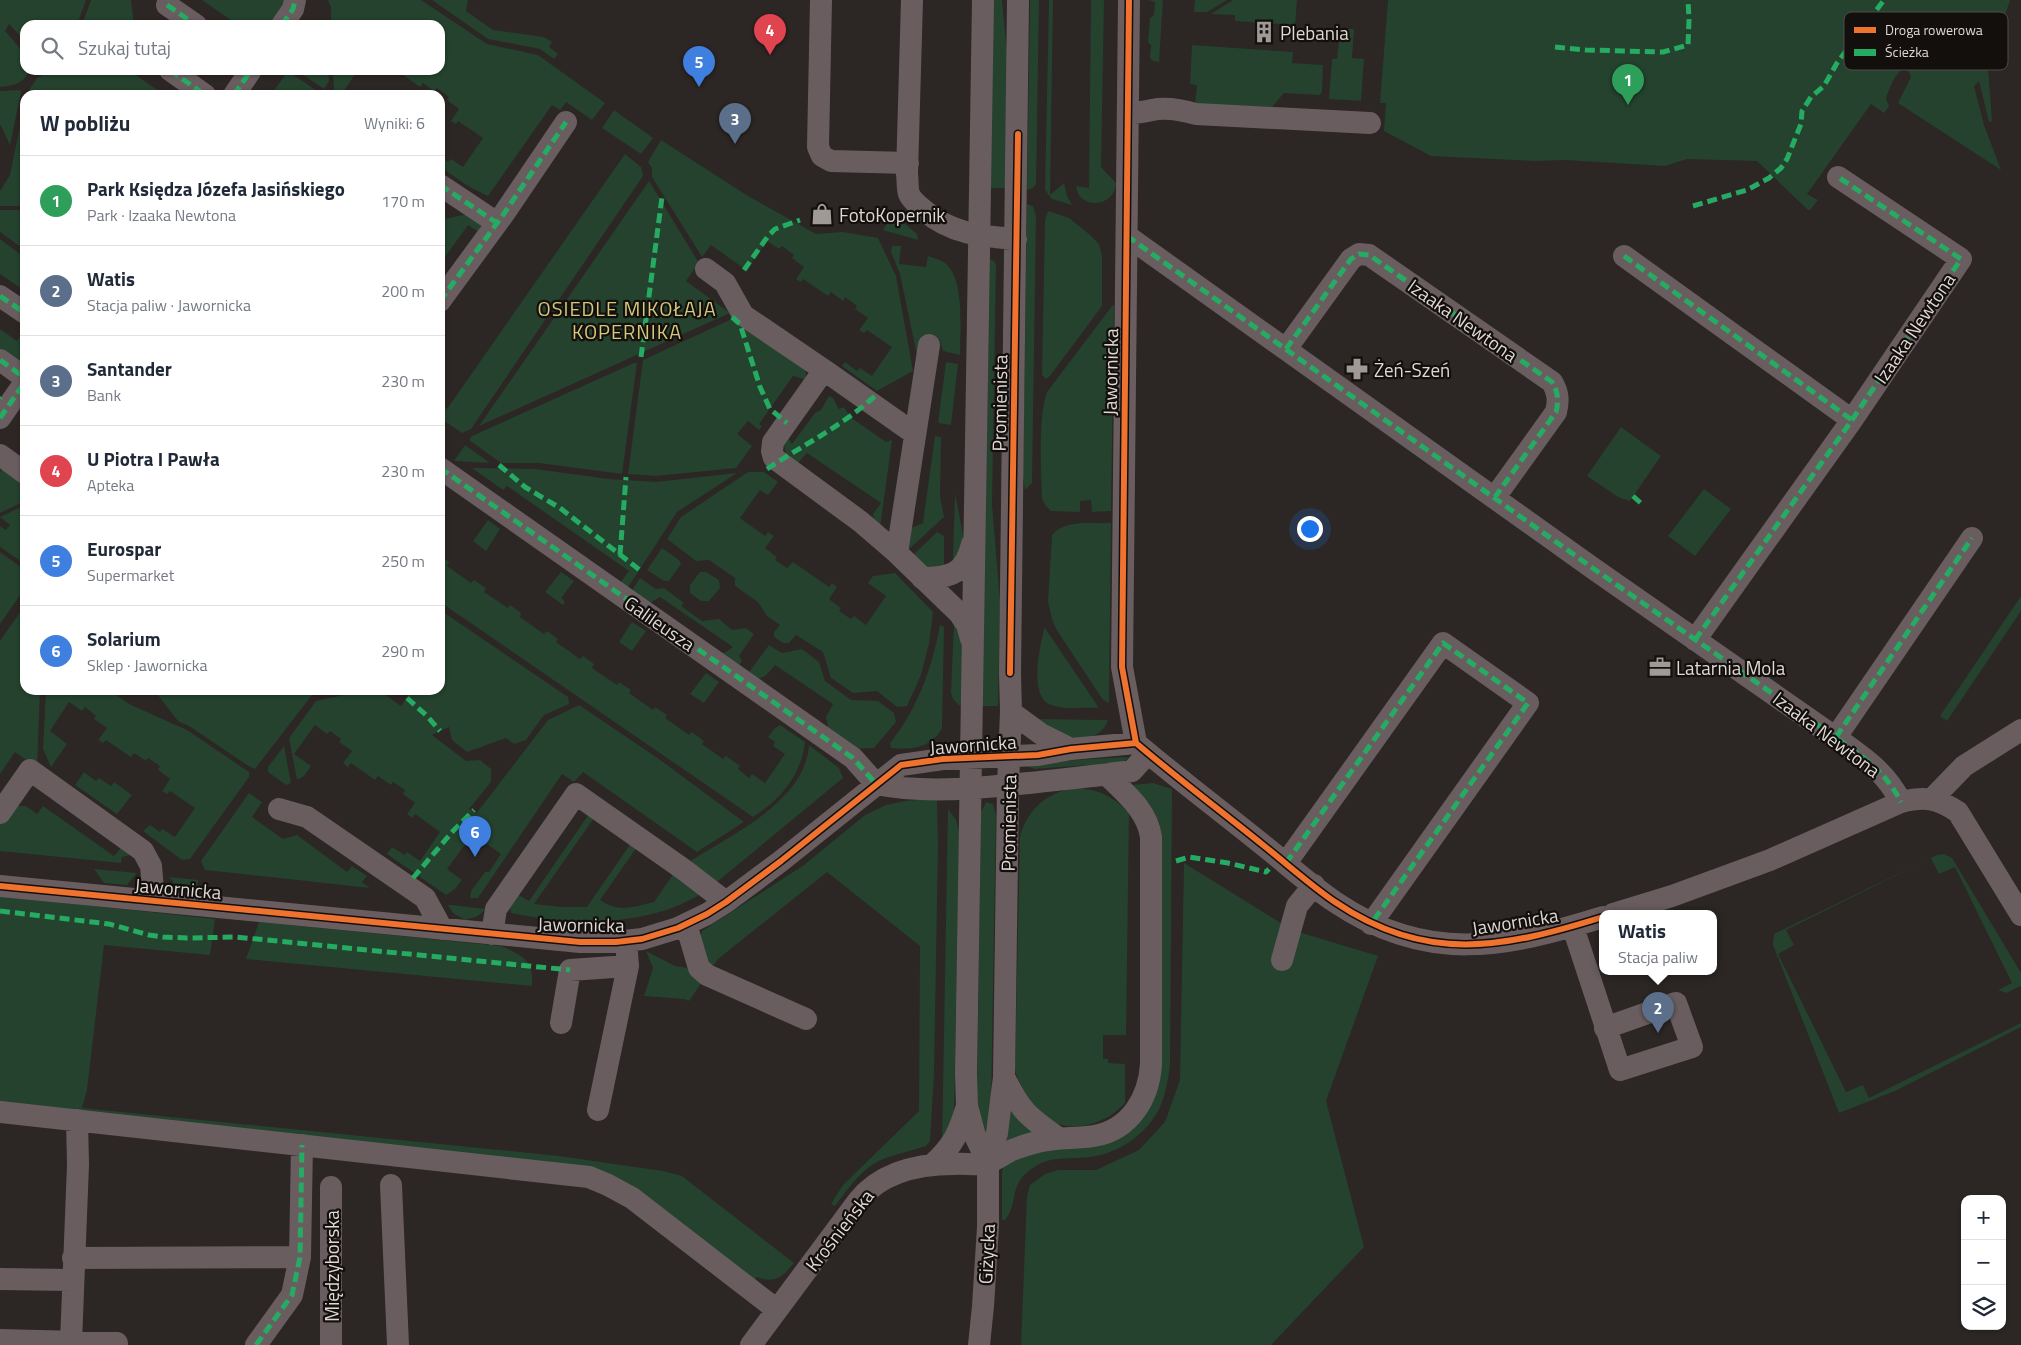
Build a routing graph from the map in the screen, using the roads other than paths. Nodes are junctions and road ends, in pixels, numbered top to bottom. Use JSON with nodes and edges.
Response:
{"nodes":[{"id":1,"x":295,"y":0,"type":"edge"},
{"id":2,"x":821,"y":0,"type":"edge"},
{"id":3,"x":912,"y":0,"type":"edge"},
{"id":4,"x":983,"y":0,"type":"edge"},
{"id":5,"x":1018,"y":0,"type":"edge"},
{"id":6,"x":1129,"y":0,"type":"edge"},
{"id":7,"x":167,"y":5,"type":"dead end"},
{"id":8,"x":189,"y":20,"type":"edge"},
{"id":9,"x":286,"y":20,"type":"edge"},
{"id":10,"x":177,"y":75,"type":"edge"},
{"id":11,"x":248,"y":75,"type":"edge"},
{"id":12,"x":198,"y":90,"type":"edge"},
{"id":13,"x":237,"y":90,"type":"edge"},
{"id":14,"x":1128,"y":113,"type":"junction"},
{"id":15,"x":566,"y":122,"type":"dead end"},
{"id":16,"x":1370,"y":123,"type":"dead end"},
{"id":17,"x":908,"y":162,"type":"junction"},
{"id":18,"x":1838,"y":177,"type":"dead end"},
{"id":19,"x":445,"y":188,"type":"edge"},
{"id":20,"x":497,"y":223,"type":"junction"},
{"id":21,"x":979,"y":236,"type":"junction"},
{"id":22,"x":1127,"y":236,"type":"junction"},
{"id":23,"x":1016,"y":239,"type":"junction"},
{"id":24,"x":1624,"y":256,"type":"dead end"},
{"id":25,"x":706,"y":269,"type":"dead end"},
{"id":26,"x":445,"y":294,"type":"edge"},
{"id":27,"x":0,"y":296,"type":"edge"},
{"id":28,"x":20,"y":310,"type":"edge"},
{"id":29,"x":929,"y":345,"type":"dead end"},
{"id":30,"x":1286,"y":349,"type":"junction"},
{"id":31,"x":0,"y":360,"type":"edge"},
{"id":32,"x":824,"y":370,"type":"junction"},
{"id":33,"x":20,"y":374,"type":"edge"},
{"id":34,"x":20,"y":389,"type":"edge"},
{"id":35,"x":0,"y":418,"type":"edge"},
{"id":36,"x":1852,"y":420,"type":"junction"},
{"id":37,"x":915,"y":434,"type":"junction"},
{"id":38,"x":0,"y":455,"type":"edge"},
{"id":39,"x":20,"y":469,"type":"edge"},
{"id":40,"x":445,"y":472,"type":"edge"},
{"id":41,"x":1494,"y":497,"type":"junction"},
{"id":42,"x":974,"y":536,"type":"junction"},
{"id":43,"x":1972,"y":538,"type":"dead end"},
{"id":44,"x":897,"y":553,"type":"junction"},
{"id":45,"x":922,"y":578,"type":"junction"},
{"id":46,"x":1695,"y":640,"type":"junction"},
{"id":47,"x":973,"y":642,"type":"junction"},
{"id":48,"x":1011,"y":712,"type":"junction"},
{"id":49,"x":2021,"y":730,"type":"edge"},
{"id":50,"x":1836,"y":737,"type":"junction"},
{"id":51,"x":1142,"y":748,"type":"junction"},
{"id":52,"x":1071,"y":749,"type":"junction"},
{"id":53,"x":1009,"y":756,"type":"junction"},
{"id":54,"x":970,"y":758,"type":"junction"},
{"id":55,"x":1107,"y":775,"type":"junction"},
{"id":56,"x":876,"y":784,"type":"junction"},
{"id":57,"x":1008,"y":785,"type":"junction"},
{"id":58,"x":971,"y":788,"type":"junction"},
{"id":59,"x":1932,"y":799,"type":"junction"},
{"id":60,"x":1901,"y":802,"type":"junction"},
{"id":61,"x":279,"y":809,"type":"dead end"},
{"id":62,"x":0,"y":813,"type":"edge"},
{"id":63,"x":1286,"y":863,"type":"junction"},
{"id":64,"x":1314,"y":885,"type":"junction"},
{"id":65,"x":0,"y":886,"type":"edge"},
{"id":66,"x":154,"y":901,"type":"junction"},
{"id":67,"x":726,"y":902,"type":"junction"},
{"id":68,"x":1626,"y":910,"type":"edge"},
{"id":69,"x":2021,"y":915,"type":"edge"},
{"id":70,"x":1599,"y":918,"type":"edge"},
{"id":71,"x":686,"y":924,"type":"junction"},
{"id":72,"x":1372,"y":924,"type":"junction"},
{"id":73,"x":1573,"y":927,"type":"junction"},
{"id":74,"x":442,"y":929,"type":"junction"},
{"id":75,"x":492,"y":934,"type":"junction"},
{"id":76,"x":626,"y":940,"type":"junction"},
{"id":77,"x":1282,"y":960,"type":"dead end"},
{"id":78,"x":628,"y":966,"type":"junction"},
{"id":79,"x":806,"y":1019,"type":"dead end"},
{"id":80,"x":561,"y":1023,"type":"dead end"},
{"id":81,"x":1605,"y":1028,"type":"dead end"},
{"id":82,"x":1004,"y":1077,"type":"junction"},
{"id":83,"x":967,"y":1106,"type":"junction"},
{"id":84,"x":598,"y":1110,"type":"dead end"},
{"id":85,"x":0,"y":1112,"type":"edge"},
{"id":86,"x":77,"y":1120,"type":"junction"},
{"id":87,"x":1057,"y":1137,"type":"junction"},
{"id":88,"x":302,"y":1145,"type":"junction"},
{"id":89,"x":988,"y":1163,"type":"junction"},
{"id":90,"x":933,"y":1164,"type":"junction"},
{"id":91,"x":391,"y":1185,"type":"dead end"},
{"id":92,"x":331,"y":1187,"type":"dead end"},
{"id":93,"x":300,"y":1257,"type":"junction"},
{"id":94,"x":73,"y":1258,"type":"junction"},
{"id":95,"x":0,"y":1279,"type":"edge"},
{"id":96,"x":72,"y":1280,"type":"junction"},
{"id":97,"x":777,"y":1310,"type":"junction"},
{"id":98,"x":0,"y":1340,"type":"edge"},
{"id":99,"x":72,"y":1342,"type":"junction"},
{"id":100,"x":117,"y":1343,"type":"dead end"},
{"id":101,"x":256,"y":1345,"type":"edge"},
{"id":102,"x":331,"y":1345,"type":"edge"},
{"id":103,"x":398,"y":1345,"type":"edge"},
{"id":104,"x":751,"y":1345,"type":"edge"},
{"id":105,"x":979,"y":1345,"type":"edge"}],
"edges":[{"from":1,"to":9,"type":"street"},
{"from":2,"to":17,"type":"street"},
{"from":3,"to":17,"type":"street"},
{"from":4,"to":21,"type":"street","name":"Promienista"},
{"from":5,"to":23,"type":"street","name":"Promienista"},
{"from":6,"to":14,"type":"street","name":"Jawornicka"},
{"from":7,"to":8,"type":"street"},
{"from":10,"to":12,"type":"street"},
{"from":11,"to":13,"type":"street"},
{"from":14,"to":16,"type":"street"},
{"from":14,"to":22,"type":"street","name":"Jawornicka"},
{"from":15,"to":20,"type":"street"},
{"from":17,"to":21,"type":"street"},
{"from":18,"to":36,"type":"street","name":"Izaaka Newtona"},
{"from":19,"to":20,"type":"street"},
{"from":20,"to":26,"type":"street"},
{"from":21,"to":23,"type":"street"},
{"from":21,"to":42,"type":"street","name":"Promienista"},
{"from":22,"to":30,"type":"street","name":"Izaaka Newtona"},
{"from":22,"to":51,"type":"street","name":"Jawornicka"},
{"from":23,"to":48,"type":"street","name":"Promienista"},
{"from":24,"to":36,"type":"street"},
{"from":25,"to":32,"type":"street"},
{"from":27,"to":28,"type":"street"},
{"from":29,"to":37,"type":"street"},
{"from":30,"to":41,"type":"street","name":"Izaaka Newtona"},
{"from":30,"to":41,"type":"street","name":"Izaaka Newtona"},
{"from":31,"to":33,"type":"street"},
{"from":32,"to":37,"type":"street"},
{"from":32,"to":44,"type":"street"},
{"from":34,"to":35,"type":"street"},
{"from":36,"to":46,"type":"street","name":"Izaaka Newtona"},
{"from":37,"to":44,"type":"street"},
{"from":38,"to":39,"type":"street"},
{"from":40,"to":56,"type":"street","name":"Galileusza"},
{"from":41,"to":46,"type":"street","name":"Izaaka Newtona"},
{"from":42,"to":45,"type":"street"},
{"from":42,"to":47,"type":"street","name":"Promienista"},
{"from":43,"to":50,"type":"street"},
{"from":44,"to":45,"type":"street"},
{"from":45,"to":47,"type":"street"},
{"from":46,"to":50,"type":"street","name":"Izaaka Newtona"},
{"from":47,"to":54,"type":"street","name":"Promienista"},
{"from":48,"to":52,"type":"street"},
{"from":48,"to":53,"type":"street","name":"Promienista"},
{"from":49,"to":59,"type":"street"},
{"from":50,"to":60,"type":"street","name":"Izaaka Newtona"},
{"from":51,"to":52,"type":"street","name":"Jawornicka"},
{"from":51,"to":55,"type":"street"},
{"from":51,"to":63,"type":"street","name":"Jawornicka"},
{"from":52,"to":53,"type":"street","name":"Jawornicka"},
{"from":53,"to":54,"type":"street","name":"Jawornicka"},
{"from":53,"to":57,"type":"street","name":"Promienista"},
{"from":54,"to":56,"type":"street","name":"Jawornicka"},
{"from":54,"to":58,"type":"street","name":"Promienista"},
{"from":55,"to":57,"type":"street"},
{"from":55,"to":87,"type":"street"},
{"from":56,"to":58,"type":"street"},
{"from":56,"to":67,"type":"street","name":"Jawornicka"},
{"from":57,"to":58,"type":"street"},
{"from":57,"to":82,"type":"street","name":"Promienista"},
{"from":58,"to":83,"type":"street","name":"Promienista"},
{"from":59,"to":60,"type":"street"},
{"from":59,"to":69,"type":"street"},
{"from":60,"to":68,"type":"street"},
{"from":61,"to":74,"type":"street"},
{"from":62,"to":66,"type":"street"},
{"from":63,"to":64,"type":"street","name":"Jawornicka"},
{"from":63,"to":72,"type":"street"},
{"from":64,"to":72,"type":"street","name":"Jawornicka"},
{"from":64,"to":77,"type":"street"},
{"from":65,"to":66,"type":"street","name":"Jawornicka"},
{"from":66,"to":74,"type":"street","name":"Jawornicka"},
{"from":67,"to":71,"type":"street","name":"Jawornicka"},
{"from":67,"to":75,"type":"street"},
{"from":70,"to":73,"type":"street","name":"Jawornicka"},
{"from":71,"to":76,"type":"street","name":"Jawornicka"},
{"from":71,"to":79,"type":"street"},
{"from":72,"to":73,"type":"street","name":"Jawornicka"},
{"from":73,"to":81,"type":"street"},
{"from":74,"to":75,"type":"street","name":"Jawornicka"},
{"from":75,"to":76,"type":"street","name":"Jawornicka"},
{"from":76,"to":78,"type":"street"},
{"from":78,"to":80,"type":"street"},
{"from":78,"to":84,"type":"street"},
{"from":82,"to":87,"type":"street"},
{"from":82,"to":89,"type":"street","name":"Promienista"},
{"from":83,"to":89,"type":"street","name":"Promienista"},
{"from":83,"to":90,"type":"street","name":"Promienista"},
{"from":85,"to":86,"type":"street"},
{"from":86,"to":88,"type":"street"},
{"from":86,"to":94,"type":"street"},
{"from":87,"to":89,"type":"street"},
{"from":88,"to":93,"type":"street","name":"Międzyborska"},
{"from":88,"to":97,"type":"street"},
{"from":89,"to":90,"type":"street","name":"Krośnieńska"},
{"from":89,"to":105,"type":"street","name":"Giżycka"},
{"from":90,"to":97,"type":"street","name":"Krośnieńska"},
{"from":91,"to":103,"type":"street"},
{"from":92,"to":102,"type":"street","name":"Międzyborska"},
{"from":93,"to":94,"type":"street"},
{"from":93,"to":101,"type":"street","name":"Międzyborska"},
{"from":94,"to":96,"type":"street"},
{"from":95,"to":96,"type":"street"},
{"from":96,"to":99,"type":"street"},
{"from":97,"to":104,"type":"street","name":"Krośnieńska"},
{"from":98,"to":99,"type":"street"},
{"from":99,"to":100,"type":"street"}]}
